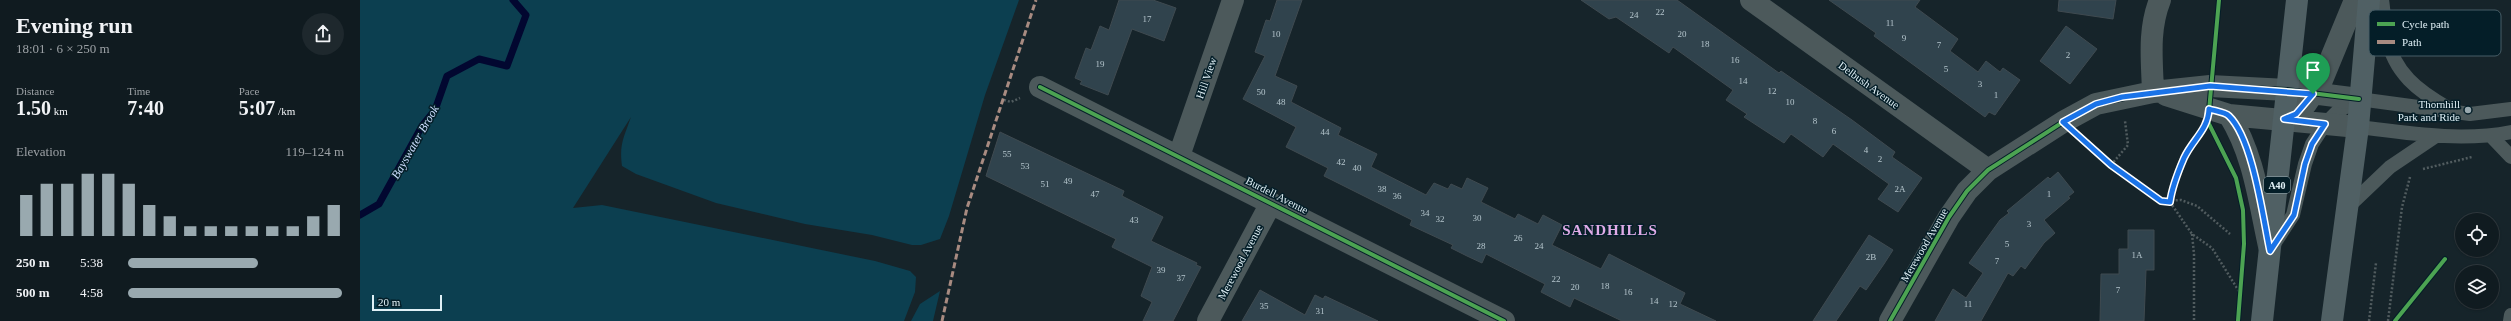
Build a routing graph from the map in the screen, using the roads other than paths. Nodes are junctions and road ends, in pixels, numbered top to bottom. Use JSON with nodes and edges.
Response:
{"nodes":[{"id":1,"x":1233,"y":0,"type":"edge"},
{"id":2,"x":1751,"y":0,"type":"edge"},
{"id":3,"x":2160,"y":0,"type":"edge"},
{"id":4,"x":2297,"y":0,"type":"edge"},
{"id":5,"x":2355,"y":0,"type":"edge"},
{"id":6,"x":2369,"y":0,"type":"edge"},
{"id":7,"x":2382,"y":0,"type":"edge"},
{"id":8,"x":2383,"y":10,"type":"edge"},
{"id":9,"x":2393,"y":56,"type":"edge"},
{"id":10,"x":1040,"y":87,"type":"dead end"},
{"id":11,"x":2287,"y":90,"type":"junction"},
{"id":12,"x":2153,"y":92,"type":"junction"},
{"id":13,"x":2313,"y":94,"type":"junction"},
{"id":14,"x":2359,"y":99,"type":"junction"},
{"id":15,"x":2511,"y":109,"type":"edge"},
{"id":16,"x":2454,"y":112,"type":"junction"},
{"id":17,"x":2216,"y":115,"type":"junction"},
{"id":18,"x":2284,"y":119,"type":"junction"},
{"id":19,"x":2325,"y":124,"type":"junction"},
{"id":20,"x":2358,"y":128,"type":"junction"},
{"id":21,"x":2511,"y":132,"type":"edge"},
{"id":22,"x":2436,"y":136,"type":"junction"},
{"id":23,"x":2491,"y":136,"type":"junction"},
{"id":24,"x":1179,"y":156,"type":"junction"},
{"id":25,"x":2511,"y":157,"type":"edge"},
{"id":26,"x":1988,"y":170,"type":"junction"},
{"id":27,"x":1271,"y":202,"type":"junction"},
{"id":28,"x":2348,"y":207,"type":"junction"},
{"id":29,"x":2270,"y":251,"type":"junction"},
{"id":30,"x":2511,"y":315,"type":"edge"},
{"id":31,"x":1208,"y":321,"type":"edge"},
{"id":32,"x":1504,"y":321,"type":"edge"},
{"id":33,"x":1890,"y":321,"type":"edge"},
{"id":34,"x":2262,"y":321,"type":"edge"},
{"id":35,"x":2332,"y":321,"type":"edge"},
{"id":36,"x":2510,"y":321,"type":"edge"}],
"edges":[{"from":1,"to":24,"type":"street","name":"Hill View"},
{"from":2,"to":26,"type":"street","name":"Delbush Avenue"},
{"from":3,"to":12,"type":"street"},
{"from":4,"to":11,"type":"highway","number":"A40"},
{"from":5,"to":13,"type":"street"},
{"from":6,"to":14,"type":"highway"},
{"from":7,"to":8,"type":"lane"},
{"from":9,"to":16,"type":"lane"},
{"from":10,"to":24,"type":"street","name":"Burdell Avenue"},
{"from":11,"to":12,"type":"street","name":"Merewood Avenue"},
{"from":11,"to":13,"type":"street","name":"Merewood Avenue"},
{"from":11,"to":18,"type":"highway","number":"A40"},
{"from":12,"to":17,"type":"street","name":"Merewood Avenue"},
{"from":12,"to":26,"type":"street","name":"Merewood Avenue"},
{"from":13,"to":14,"type":"street","name":"Merewood Avenue"},
{"from":13,"to":18,"type":"street"},
{"from":14,"to":16,"type":"lane"},
{"from":14,"to":19,"type":"lane"},
{"from":14,"to":20,"type":"highway"},
{"from":15,"to":16,"type":"lane"},
{"from":17,"to":18,"type":"street","name":"Merewood Avenue"},
{"from":17,"to":29,"type":"street"},
{"from":18,"to":19,"type":"street","name":"Merewood Avenue"},
{"from":18,"to":29,"type":"highway","number":"A40"},
{"from":19,"to":20,"type":"street","name":"Merewood Avenue"},
{"from":19,"to":29,"type":"lane"},
{"from":20,"to":22,"type":"lane"},
{"from":20,"to":28,"type":"highway"},
{"from":21,"to":23,"type":"lane"},
{"from":22,"to":23,"type":"lane"},
{"from":22,"to":28,"type":"lane"},
{"from":23,"to":25,"type":"lane"},
{"from":24,"to":27,"type":"street","name":"Burdell Avenue"},
{"from":26,"to":33,"type":"street","name":"Merewood Avenue"},
{"from":27,"to":31,"type":"street","name":"Merewood Avenue"},
{"from":27,"to":32,"type":"street","name":"Burdell Avenue"},
{"from":28,"to":35,"type":"highway"},
{"from":29,"to":34,"type":"highway","number":"A40"},
{"from":30,"to":36,"type":"lane"}]}
